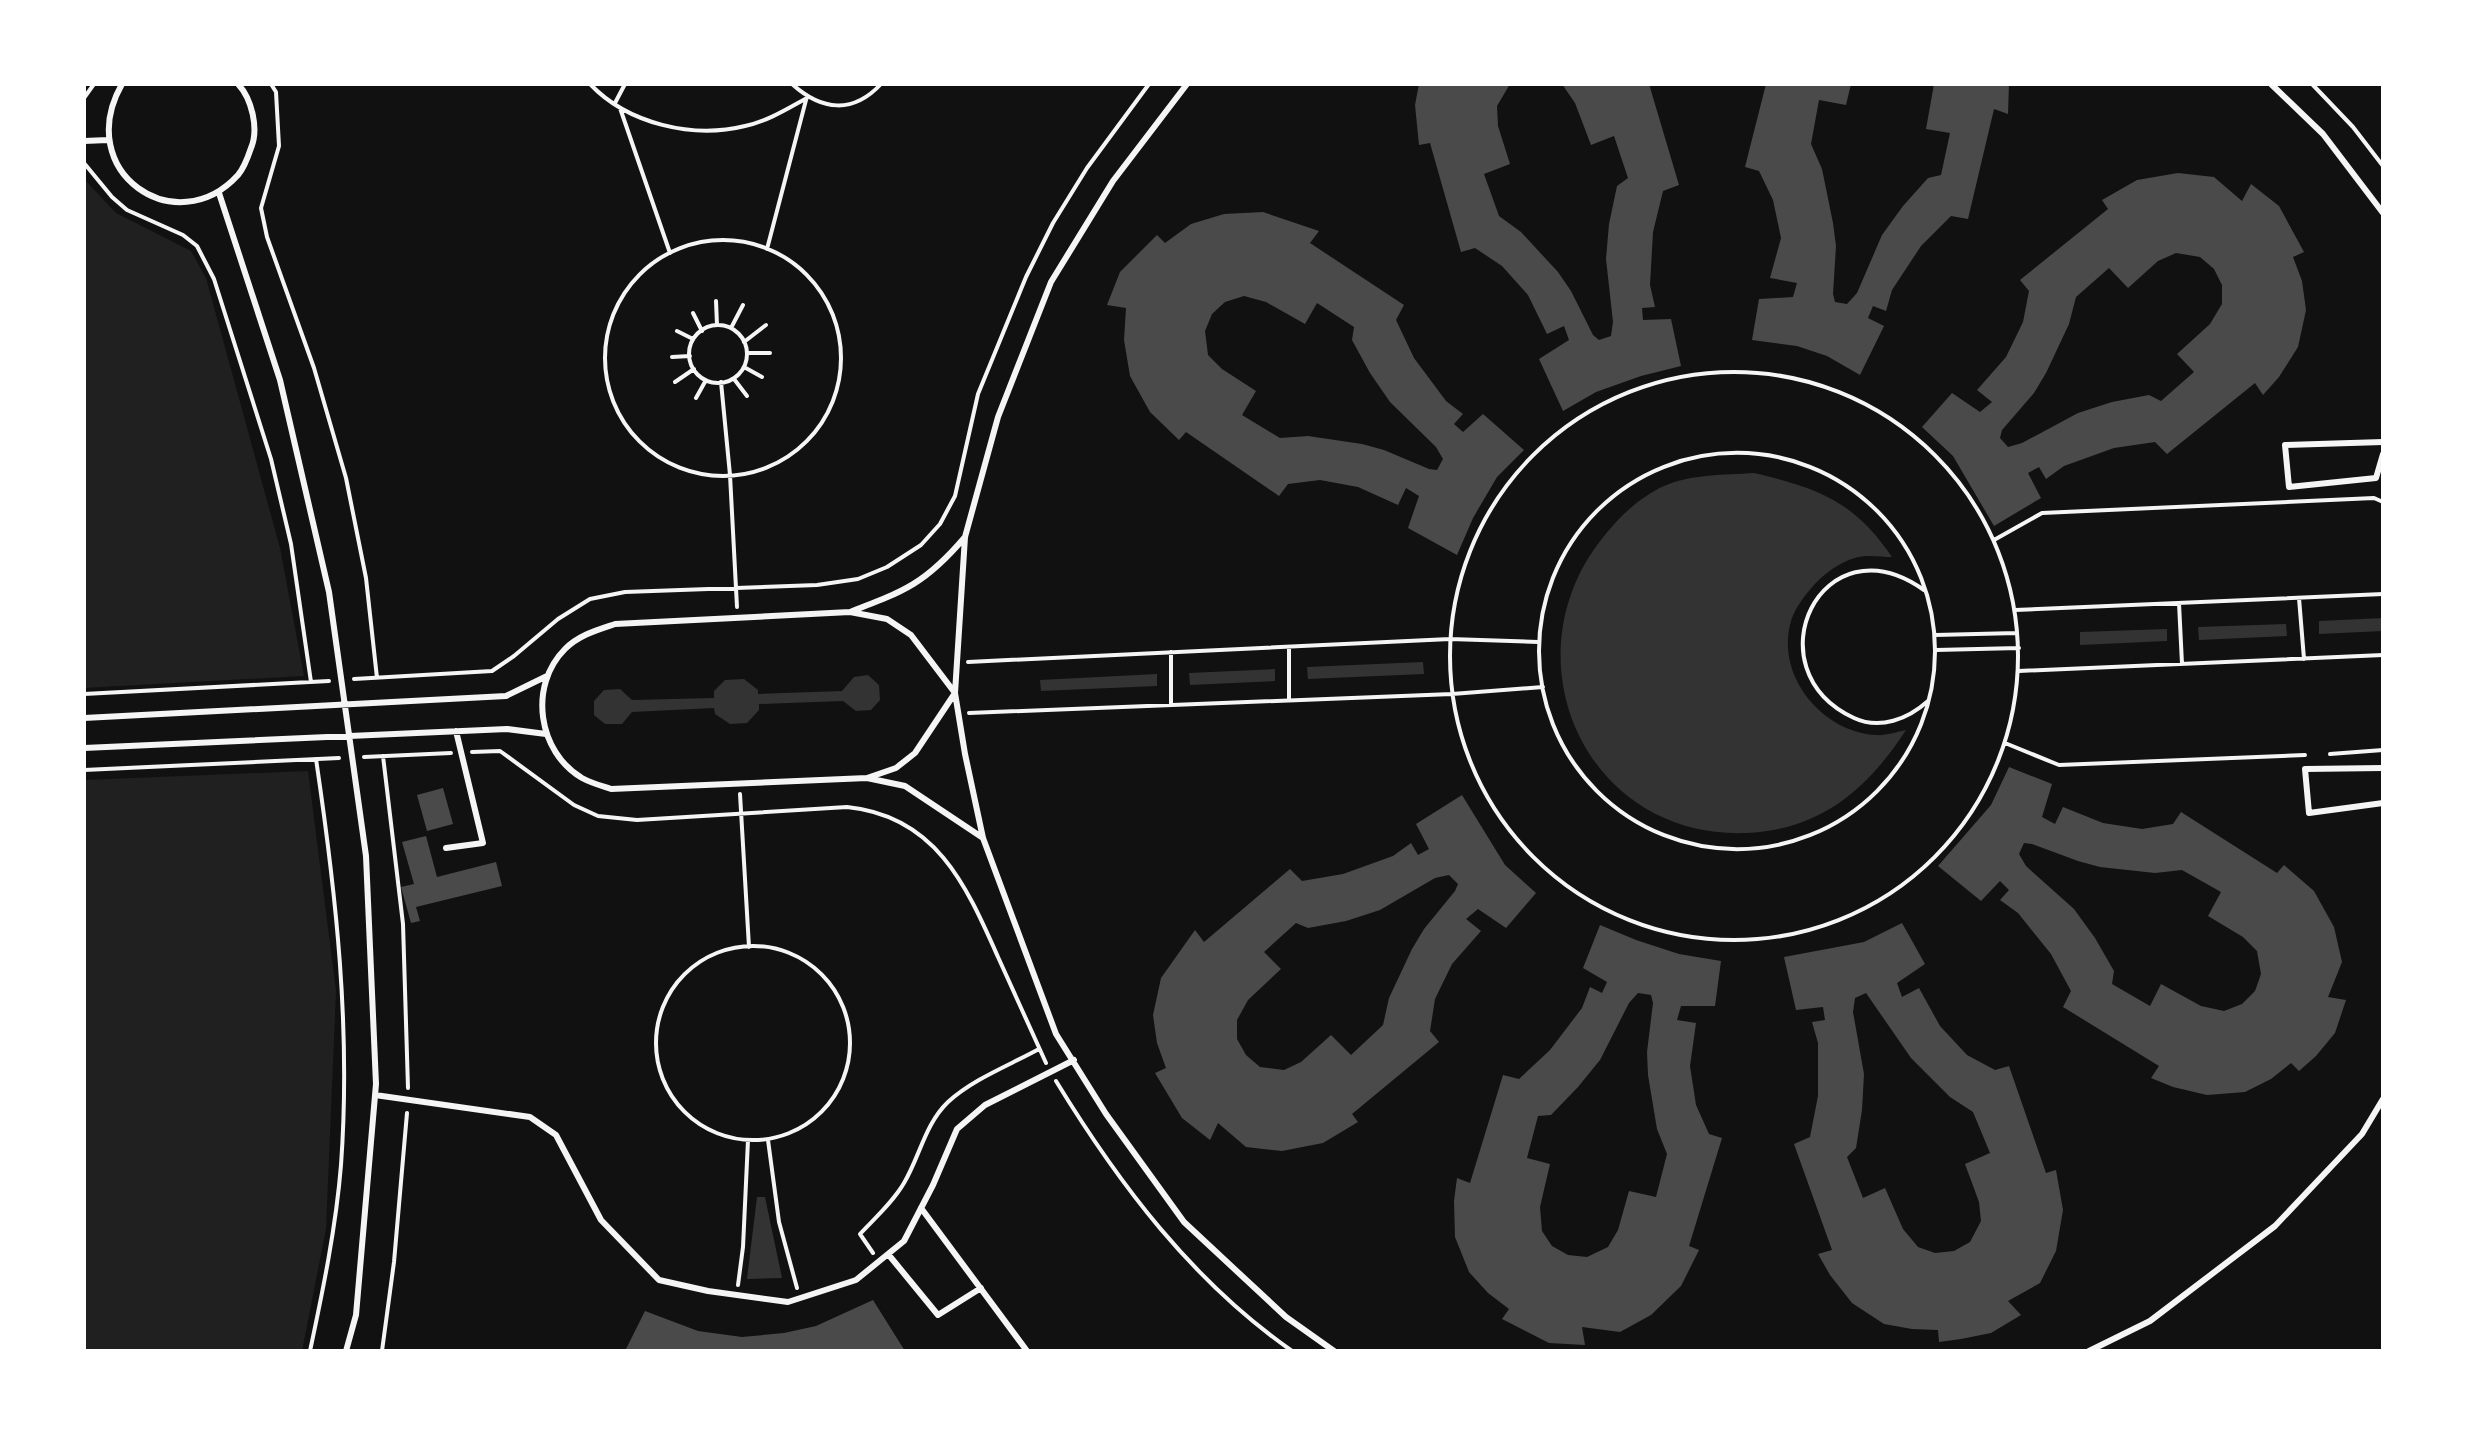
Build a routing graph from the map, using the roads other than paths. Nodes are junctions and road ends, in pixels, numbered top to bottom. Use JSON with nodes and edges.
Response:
{"nodes":[{"id":1,"x":122,"y":84,"type":"edge"},
{"id":2,"x":238,"y":84,"type":"edge"},
{"id":3,"x":1187,"y":84,"type":"edge"},
{"id":4,"x":2271,"y":84,"type":"edge"},
{"id":5,"x":108,"y":140,"type":"junction"},
{"id":6,"x":84,"y":141,"type":"edge"},
{"id":7,"x":219,"y":193,"type":"junction"},
{"id":8,"x":2383,"y":213,"type":"edge"},
{"id":9,"x":2383,"y":442,"type":"edge"},
{"id":10,"x":2383,"y":454,"type":"edge"},
{"id":11,"x":965,"y":537,"type":"junction"},
{"id":12,"x":850,"y":612,"type":"junction"},
{"id":13,"x":547,"y":676,"type":"junction"},
{"id":14,"x":955,"y":693,"type":"junction"},
{"id":15,"x":345,"y":704,"type":"junction"},
{"id":16,"x":84,"y":718,"type":"edge"},
{"id":17,"x":456,"y":731,"type":"junction"},
{"id":18,"x":546,"y":734,"type":"junction"},
{"id":19,"x":349,"y":736,"type":"junction"},
{"id":20,"x":84,"y":748,"type":"edge"},
{"id":21,"x":2383,"y":768,"type":"edge"},
{"id":22,"x":867,"y":778,"type":"junction"},
{"id":23,"x":2383,"y":803,"type":"edge"},
{"id":24,"x":983,"y":838,"type":"junction"},
{"id":25,"x":446,"y":848,"type":"dead end"},
{"id":26,"x":1074,"y":1060,"type":"junction"},
{"id":27,"x":375,"y":1095,"type":"junction"},
{"id":28,"x":2383,"y":1099,"type":"edge"},
{"id":29,"x":921,"y":1208,"type":"junction"},
{"id":30,"x":888,"y":1254,"type":"junction"},
{"id":31,"x":981,"y":1288,"type":"junction"},
{"id":32,"x":346,"y":1351,"type":"edge"},
{"id":33,"x":1027,"y":1351,"type":"edge"},
{"id":34,"x":1334,"y":1351,"type":"edge"},
{"id":35,"x":2089,"y":1351,"type":"edge"}],
"edges":[{"from":1,"to":5,"type":"lane"},
{"from":2,"to":7,"type":"lane"},
{"from":3,"to":11,"type":"lane"},
{"from":4,"to":8,"type":"lane"},
{"from":5,"to":6,"type":"lane"},
{"from":5,"to":7,"type":"lane"},
{"from":7,"to":15,"type":"lane"},
{"from":9,"to":10,"type":"lane"},
{"from":11,"to":12,"type":"lane"},
{"from":11,"to":14,"type":"lane"},
{"from":12,"to":13,"type":"lane"},
{"from":12,"to":14,"type":"lane"},
{"from":13,"to":15,"type":"lane"},
{"from":13,"to":18,"type":"lane"},
{"from":14,"to":22,"type":"lane"},
{"from":14,"to":24,"type":"lane"},
{"from":15,"to":16,"type":"lane"},
{"from":15,"to":19,"type":"lane"},
{"from":17,"to":18,"type":"lane"},
{"from":17,"to":19,"type":"lane"},
{"from":17,"to":25,"type":"lane"},
{"from":18,"to":22,"type":"lane"},
{"from":19,"to":20,"type":"lane"},
{"from":19,"to":27,"type":"lane"},
{"from":21,"to":23,"type":"lane"},
{"from":22,"to":24,"type":"lane"},
{"from":24,"to":26,"type":"lane"},
{"from":26,"to":29,"type":"lane"},
{"from":26,"to":34,"type":"lane"},
{"from":27,"to":30,"type":"lane"},
{"from":27,"to":32,"type":"lane"},
{"from":28,"to":35,"type":"lane"},
{"from":29,"to":30,"type":"lane"},
{"from":29,"to":31,"type":"lane"},
{"from":30,"to":31,"type":"lane"},
{"from":31,"to":33,"type":"lane"}]}
